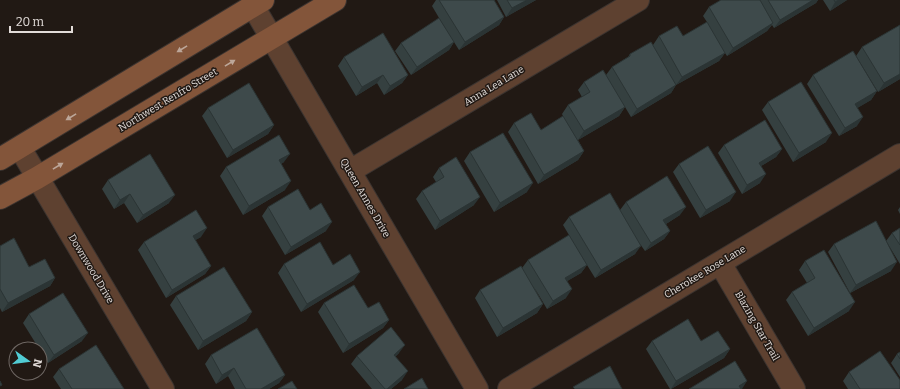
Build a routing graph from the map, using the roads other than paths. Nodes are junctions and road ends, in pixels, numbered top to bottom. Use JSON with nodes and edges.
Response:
{"nodes":[{"id":1,"x":335,"y":0,"type":"edge"},
{"id":2,"x":638,"y":0,"type":"edge"},
{"id":3,"x":258,"y":3,"type":"edge"},
{"id":4,"x":272,"y":38,"type":"junction"},
{"id":5,"x":20,"y":148,"type":"junction"},
{"id":6,"x":900,"y":155,"type":"edge"},
{"id":7,"x":0,"y":159,"type":"edge"},
{"id":8,"x":350,"y":172,"type":"junction"},
{"id":9,"x":37,"y":178,"type":"junction"},
{"id":10,"x":0,"y":198,"type":"edge"},
{"id":11,"x":720,"y":263,"type":"junction"},
{"id":12,"x":163,"y":389,"type":"edge"},
{"id":13,"x":477,"y":389,"type":"edge"},
{"id":14,"x":509,"y":389,"type":"edge"},
{"id":15,"x":794,"y":389,"type":"edge"}],
"edges":[{"from":1,"to":4,"type":"main road","name":"Northwest Renfro Street"},
{"from":2,"to":8,"type":"street","name":"Anna Lea Lane"},
{"from":3,"to":4,"type":"street","name":"Queen Annes Drive"},
{"from":3,"to":5,"type":"main road","one_way":true},
{"from":4,"to":8,"type":"street","name":"Queen Annes Drive"},
{"from":9,"to":4,"type":"main road","name":"Northwest Renfro Street","one_way":true},
{"from":5,"to":7,"type":"main road"},
{"from":5,"to":9,"type":"street","name":"Downwood Drive"},
{"from":6,"to":11,"type":"street","name":"Cherokee Rose Lane"},
{"from":8,"to":13,"type":"street","name":"Queen Annes Drive"},
{"from":9,"to":10,"type":"main road","name":"Northwest Renfro Street"},
{"from":9,"to":12,"type":"street","name":"Downwood Drive"},
{"from":11,"to":14,"type":"street","name":"Cherokee Rose Lane"},
{"from":11,"to":15,"type":"street","name":"Blazing Star Trail"}]}
